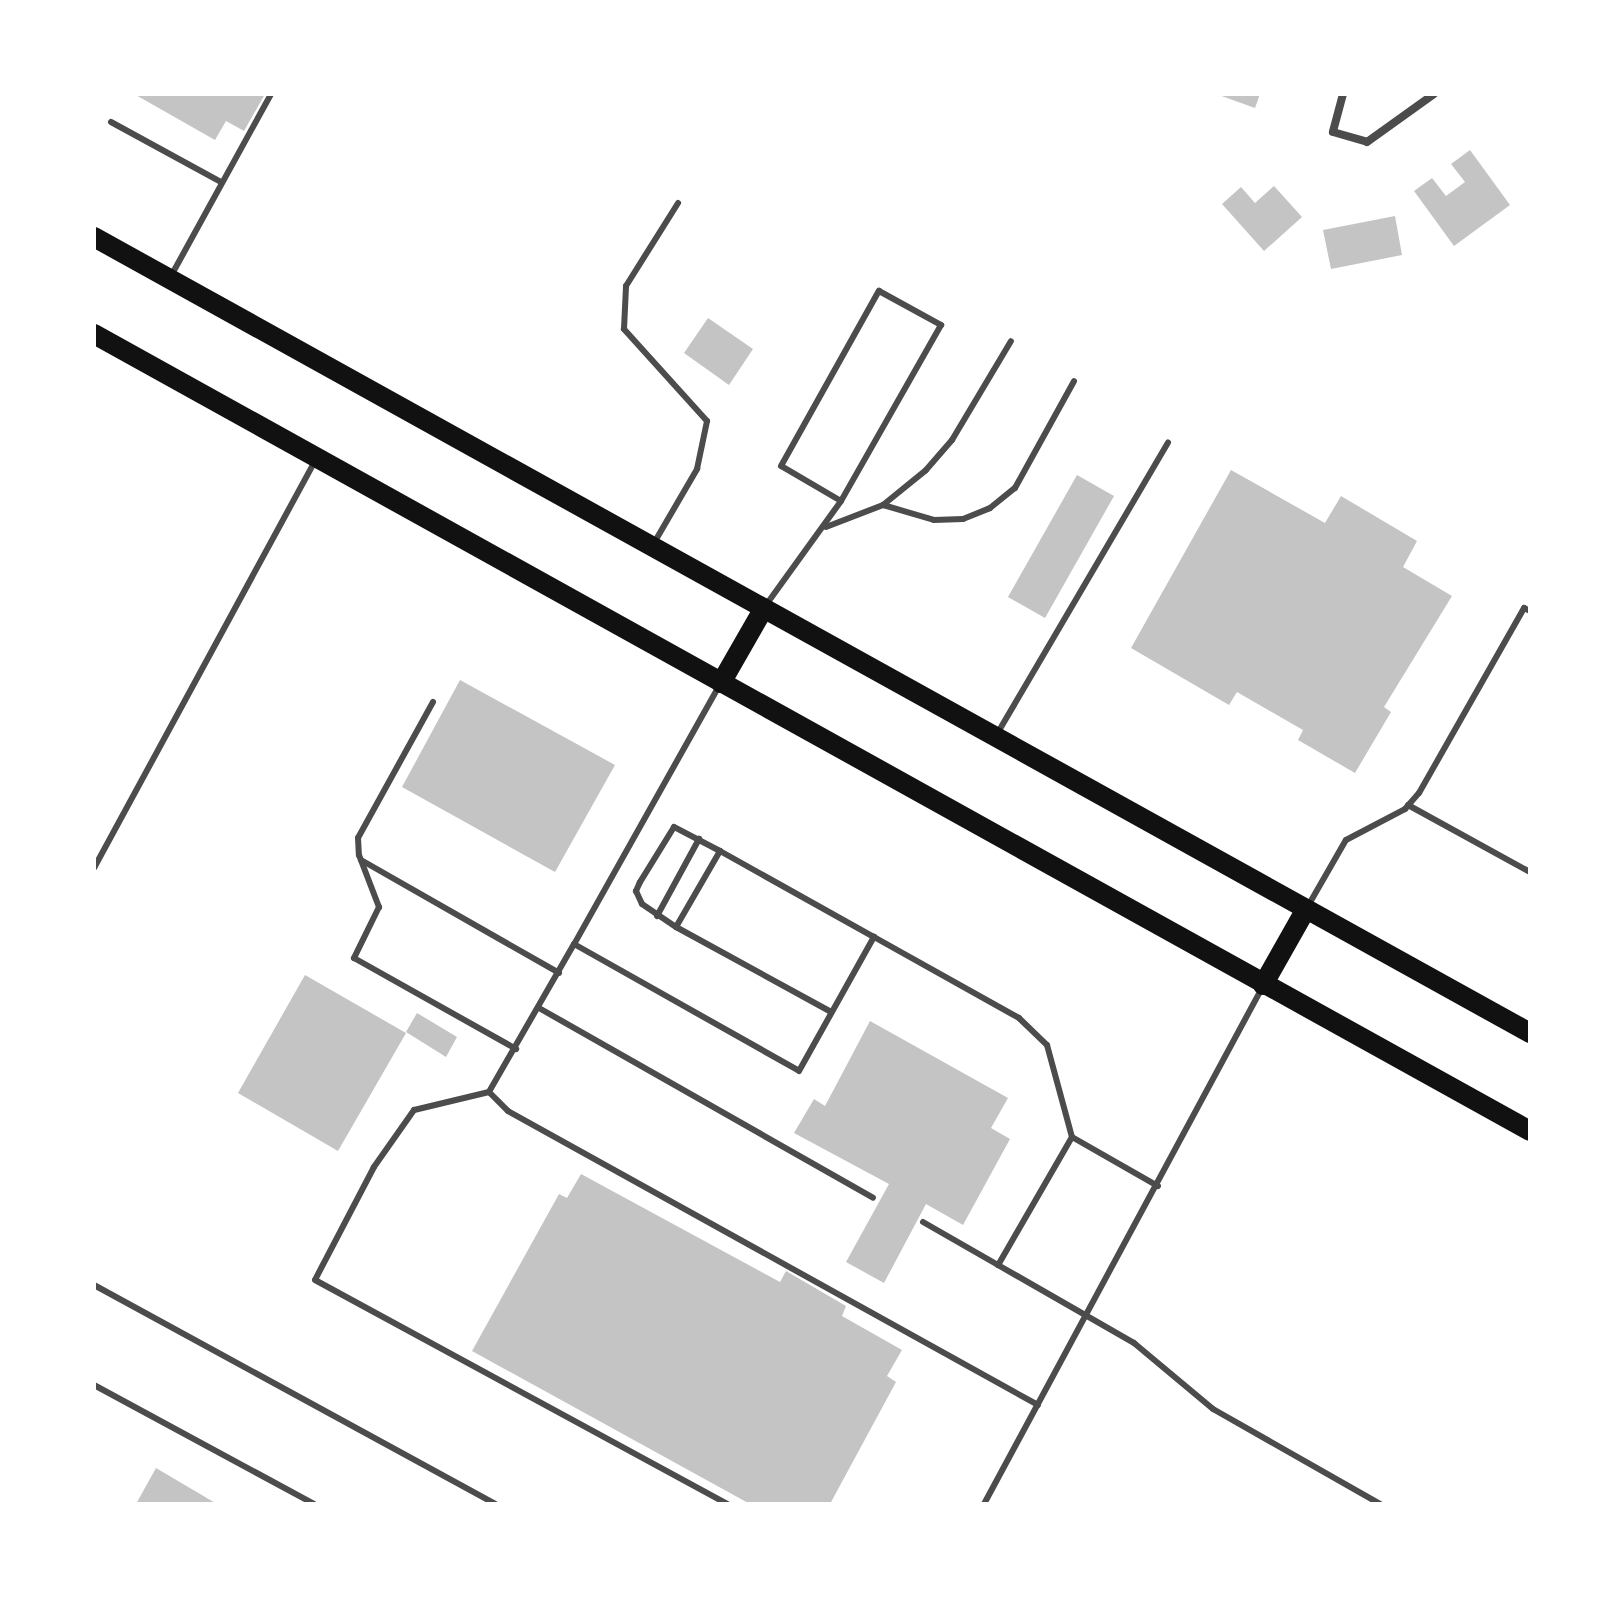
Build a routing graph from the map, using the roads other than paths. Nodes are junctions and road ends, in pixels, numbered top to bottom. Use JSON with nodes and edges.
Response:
{"nodes":[{"id":1,"x":271,"y":94,"type":"edge"},
{"id":2,"x":1343,"y":94,"type":"edge"},
{"id":3,"x":1434,"y":94,"type":"edge"},
{"id":4,"x":111,"y":122,"type":"dead end"},
{"id":5,"x":221,"y":182,"type":"junction"},
{"id":6,"x":678,"y":203,"type":"dead end"},
{"id":7,"x":94,"y":237,"type":"edge"},
{"id":8,"x":169,"y":279,"type":"junction"},
{"id":9,"x":94,"y":334,"type":"edge"},
{"id":10,"x":1011,"y":341,"type":"dead end"},
{"id":11,"x":1074,"y":381,"type":"dead end"},
{"id":12,"x":1168,"y":442,"type":"dead end"},
{"id":13,"x":317,"y":458,"type":"junction"},
{"id":14,"x":841,"y":501,"type":"junction"},
{"id":15,"x":883,"y":505,"type":"junction"},
{"id":16,"x":826,"y":527,"type":"junction"},
{"id":17,"x":652,"y":547,"type":"junction"},
{"id":18,"x":764,"y":608,"type":"junction"},
{"id":19,"x":1530,"y":611,"type":"edge"},
{"id":20,"x":721,"y":683,"type":"junction"},
{"id":21,"x":433,"y":702,"type":"dead end"},
{"id":22,"x":996,"y":737,"type":"junction"},
{"id":23,"x":1408,"y":805,"type":"junction"},
{"id":24,"x":699,"y":839,"type":"junction"},
{"id":25,"x":720,"y":851,"type":"junction"},
{"id":26,"x":361,"y":860,"type":"junction"},
{"id":27,"x":94,"y":868,"type":"edge"},
{"id":28,"x":1530,"y":872,"type":"edge"},
{"id":29,"x":1306,"y":909,"type":"junction"},
{"id":30,"x":657,"y":916,"type":"junction"},
{"id":31,"x":676,"y":927,"type":"junction"},
{"id":32,"x":874,"y":937,"type":"junction"},
{"id":33,"x":574,"y":944,"type":"junction"},
{"id":34,"x":559,"y":973,"type":"junction"},
{"id":35,"x":1263,"y":985,"type":"junction"},
{"id":36,"x":539,"y":1008,"type":"junction"},
{"id":37,"x":831,"y":1012,"type":"junction"},
{"id":38,"x":1530,"y":1033,"type":"edge"},
{"id":39,"x":516,"y":1049,"type":"junction"},
{"id":40,"x":489,"y":1092,"type":"junction"},
{"id":41,"x":1530,"y":1131,"type":"edge"},
{"id":42,"x":1072,"y":1137,"type":"junction"},
{"id":43,"x":1158,"y":1186,"type":"junction"},
{"id":44,"x":873,"y":1198,"type":"dead end"},
{"id":45,"x":923,"y":1222,"type":"dead end"},
{"id":46,"x":998,"y":1265,"type":"junction"},
{"id":47,"x":94,"y":1285,"type":"edge"},
{"id":48,"x":1086,"y":1317,"type":"junction"},
{"id":49,"x":94,"y":1385,"type":"edge"},
{"id":50,"x":1038,"y":1405,"type":"junction"},
{"id":51,"x":314,"y":1504,"type":"edge"},
{"id":52,"x":495,"y":1504,"type":"edge"},
{"id":53,"x":727,"y":1504,"type":"edge"},
{"id":54,"x":984,"y":1504,"type":"edge"},
{"id":55,"x":1380,"y":1504,"type":"edge"}],
"edges":[{"from":1,"to":5,"type":"lane"},
{"from":2,"to":3,"type":"street"},
{"from":4,"to":5,"type":"lane"},
{"from":5,"to":8,"type":"lane"},
{"from":6,"to":17,"type":"lane"},
{"from":7,"to":8,"type":"main road"},
{"from":8,"to":17,"type":"main road"},
{"from":9,"to":13,"type":"main road"},
{"from":10,"to":15,"type":"lane"},
{"from":11,"to":15,"type":"lane"},
{"from":12,"to":22,"type":"lane"},
{"from":13,"to":20,"type":"main road"},
{"from":13,"to":27,"type":"lane"},
{"from":14,"to":14,"type":"lane"},
{"from":14,"to":16,"type":"lane"},
{"from":15,"to":16,"type":"lane"},
{"from":16,"to":18,"type":"lane"},
{"from":17,"to":18,"type":"main road"},
{"from":18,"to":20,"type":"main road"},
{"from":18,"to":22,"type":"main road"},
{"from":19,"to":23,"type":"lane"},
{"from":20,"to":33,"type":"lane"},
{"from":20,"to":35,"type":"main road"},
{"from":21,"to":26,"type":"lane"},
{"from":22,"to":29,"type":"main road"},
{"from":23,"to":28,"type":"lane"},
{"from":23,"to":29,"type":"lane"},
{"from":24,"to":25,"type":"lane"},
{"from":24,"to":30,"type":"lane"},
{"from":24,"to":30,"type":"lane"},
{"from":25,"to":31,"type":"lane"},
{"from":25,"to":32,"type":"lane"},
{"from":26,"to":34,"type":"lane"},
{"from":26,"to":39,"type":"lane"},
{"from":29,"to":35,"type":"main road"},
{"from":29,"to":38,"type":"main road"},
{"from":30,"to":31,"type":"lane"},
{"from":31,"to":37,"type":"lane"},
{"from":32,"to":37,"type":"lane"},
{"from":32,"to":42,"type":"lane"},
{"from":33,"to":34,"type":"lane"},
{"from":33,"to":37,"type":"lane"},
{"from":34,"to":36,"type":"lane"},
{"from":35,"to":41,"type":"main road"},
{"from":35,"to":43,"type":"lane"},
{"from":36,"to":39,"type":"lane"},
{"from":36,"to":44,"type":"lane"},
{"from":39,"to":40,"type":"lane"},
{"from":40,"to":50,"type":"lane"},
{"from":40,"to":53,"type":"lane"},
{"from":42,"to":43,"type":"lane"},
{"from":42,"to":46,"type":"lane"},
{"from":43,"to":48,"type":"lane"},
{"from":45,"to":46,"type":"lane"},
{"from":46,"to":48,"type":"lane"},
{"from":47,"to":52,"type":"lane"},
{"from":48,"to":50,"type":"lane"},
{"from":48,"to":55,"type":"lane"},
{"from":49,"to":51,"type":"lane"},
{"from":50,"to":54,"type":"lane"}]}
